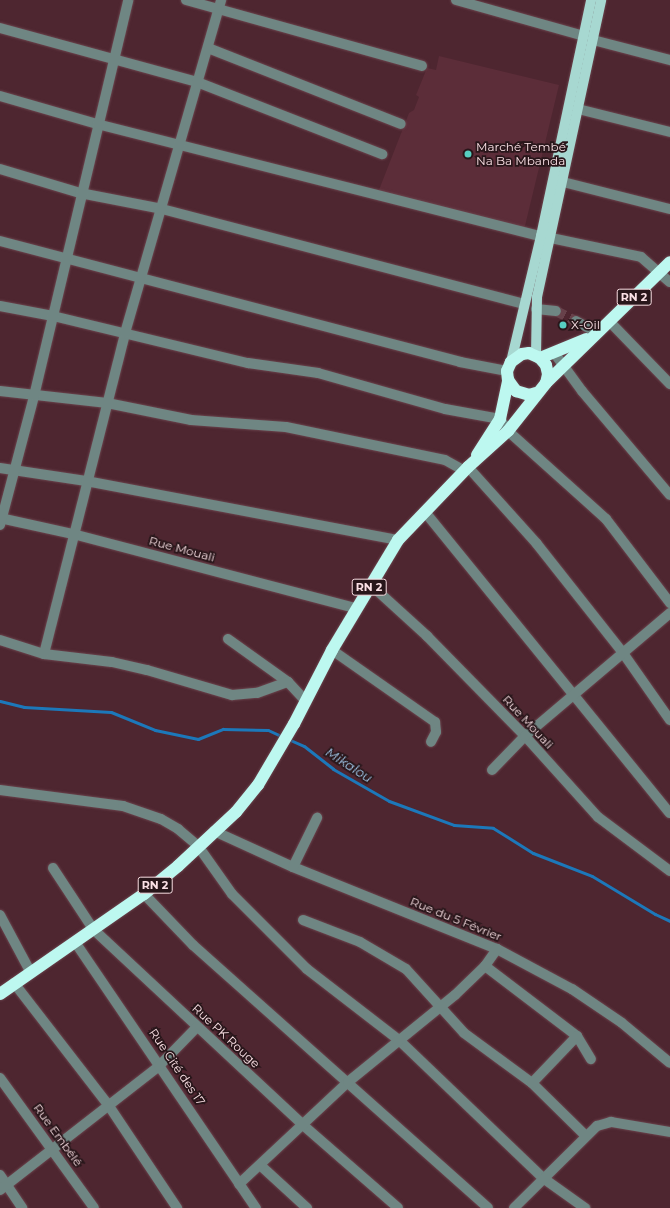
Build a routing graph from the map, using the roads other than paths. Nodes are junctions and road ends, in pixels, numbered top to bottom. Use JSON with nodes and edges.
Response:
{"nodes":[{"id":1,"x":128,"y":0,"type":"edge"},
{"id":2,"x":186,"y":0,"type":"edge"},
{"id":3,"x":456,"y":0,"type":"edge"},
{"id":4,"x":591,"y":0,"type":"edge"},
{"id":5,"x":601,"y":0,"type":"edge"},
{"id":6,"x":220,"y":4,"type":"edge"},
{"id":7,"x":0,"y":28,"type":"edge"},
{"id":8,"x":589,"y":38,"type":"junction"},
{"id":9,"x":208,"y":48,"type":"junction"},
{"id":10,"x":112,"y":60,"type":"junction"},
{"id":11,"x":670,"y":60,"type":"edge"},
{"id":12,"x":422,"y":66,"type":"dead end"},
{"id":13,"x":197,"y":82,"type":"junction"},
{"id":14,"x":0,"y":96,"type":"edge"},
{"id":15,"x":578,"y":109,"type":"junction"},
{"id":16,"x":97,"y":124,"type":"junction"},
{"id":17,"x":400,"y":124,"type":"dead end"},
{"id":18,"x":670,"y":132,"type":"edge"},
{"id":19,"x":181,"y":144,"type":"junction"},
{"id":20,"x":382,"y":154,"type":"dead end"},
{"id":21,"x":0,"y":169,"type":"edge"},
{"id":22,"x":563,"y":182,"type":"junction"},
{"id":23,"x":80,"y":193,"type":"junction"},
{"id":24,"x":162,"y":209,"type":"junction"},
{"id":25,"x":670,"y":209,"type":"edge"},
{"id":26,"x":546,"y":237,"type":"junction"},
{"id":27,"x":0,"y":241,"type":"edge"},
{"id":28,"x":66,"y":257,"type":"junction"},
{"id":29,"x":670,"y":262,"type":"edge"},
{"id":30,"x":660,"y":271,"type":"junction"},
{"id":31,"x":143,"y":277,"type":"junction"},
{"id":32,"x":670,"y":282,"type":"edge"},
{"id":33,"x":524,"y":304,"type":"junction"},
{"id":34,"x":0,"y":306,"type":"edge"},
{"id":35,"x":536,"y":308,"type":"junction"},
{"id":36,"x":556,"y":311,"type":"tunnel mouth"},
{"id":37,"x":53,"y":316,"type":"junction"},
{"id":38,"x":576,"y":321,"type":"tunnel mouth"},
{"id":39,"x":610,"y":321,"type":"junction"},
{"id":40,"x":125,"y":333,"type":"junction"},
{"id":41,"x":598,"y":333,"type":"junction"},
{"id":42,"x":555,"y":354,"type":"junction"},
{"id":43,"x":538,"y":357,"type":"junction"},
{"id":44,"x":564,"y":366,"type":"junction"},
{"id":45,"x":509,"y":371,"type":"junction"},
{"id":46,"x":546,"y":383,"type":"junction"},
{"id":47,"x":670,"y":384,"type":"edge"},
{"id":48,"x":0,"y":391,"type":"edge"},
{"id":49,"x":536,"y":394,"type":"junction"},
{"id":50,"x":34,"y":396,"type":"junction"},
{"id":51,"x":107,"y":403,"type":"junction"},
{"id":52,"x":500,"y":419,"type":"junction"},
{"id":53,"x":508,"y":431,"type":"junction"},
{"id":54,"x":0,"y":468,"type":"edge"},
{"id":55,"x":467,"y":469,"type":"junction"},
{"id":56,"x":13,"y":470,"type":"junction"},
{"id":57,"x":86,"y":481,"type":"junction"},
{"id":58,"x":670,"y":495,"type":"edge"},
{"id":59,"x":425,"y":512,"type":"junction"},
{"id":60,"x":1,"y":521,"type":"edge"},
{"id":61,"x":73,"y":534,"type":"junction"},
{"id":62,"x":398,"y":540,"type":"junction"},
{"id":63,"x":371,"y":585,"type":"junction"},
{"id":64,"x":670,"y":603,"type":"edge"},
{"id":65,"x":356,"y":608,"type":"junction"},
{"id":66,"x":670,"y":613,"type":"edge"},
{"id":67,"x":228,"y":639,"type":"dead end"},
{"id":68,"x":0,"y":640,"type":"edge"},
{"id":69,"x":332,"y":650,"type":"junction"},
{"id":70,"x":623,"y":653,"type":"junction"},
{"id":71,"x":44,"y":654,"type":"junction"},
{"id":72,"x":288,"y":682,"type":"junction"},
{"id":73,"x":574,"y":695,"type":"junction"},
{"id":74,"x":306,"y":701,"type":"junction"},
{"id":75,"x":670,"y":720,"type":"edge"},
{"id":76,"x":525,"y":736,"type":"junction"},
{"id":77,"x":432,"y":742,"type":"dead end"},
{"id":78,"x":492,"y":770,"type":"dead end"},
{"id":79,"x":0,"y":790,"type":"edge"},
{"id":80,"x":670,"y":813,"type":"edge"},
{"id":81,"x":318,"y":818,"type":"dead end"},
{"id":82,"x":214,"y":831,"type":"junction"},
{"id":83,"x":198,"y":846,"type":"junction"},
{"id":84,"x":293,"y":867,"type":"junction"},
{"id":85,"x":53,"y":868,"type":"dead end"},
{"id":86,"x":670,"y":871,"type":"edge"},
{"id":87,"x":144,"y":894,"type":"junction"},
{"id":88,"x":0,"y":915,"type":"edge"},
{"id":89,"x":303,"y":920,"type":"dead end"},
{"id":90,"x":92,"y":929,"type":"junction"},
{"id":91,"x":75,"y":942,"type":"junction"},
{"id":92,"x":497,"y":949,"type":"junction"},
{"id":93,"x":485,"y":966,"type":"junction"},
{"id":94,"x":31,"y":973,"type":"junction"},
{"id":95,"x":14,"y":984,"type":"junction"},
{"id":96,"x":0,"y":994,"type":"edge"},
{"id":97,"x":441,"y":1007,"type":"junction"},
{"id":98,"x":197,"y":1027,"type":"junction"},
{"id":99,"x":577,"y":1036,"type":"junction"},
{"id":100,"x":399,"y":1040,"type":"junction"},
{"id":101,"x":591,"y":1059,"type":"dead end"},
{"id":102,"x":670,"y":1063,"type":"edge"},
{"id":103,"x":159,"y":1066,"type":"junction"},
{"id":104,"x":0,"y":1078,"type":"edge"},
{"id":105,"x":348,"y":1082,"type":"junction"},
{"id":106,"x":532,"y":1083,"type":"junction"},
{"id":107,"x":109,"y":1106,"type":"junction"},
{"id":108,"x":302,"y":1125,"type":"junction"},
{"id":109,"x":670,"y":1132,"type":"edge"},
{"id":110,"x":586,"y":1135,"type":"junction"},
{"id":111,"x":53,"y":1150,"type":"junction"},
{"id":112,"x":260,"y":1165,"type":"junction"},
{"id":113,"x":0,"y":1175,"type":"edge"},
{"id":114,"x":543,"y":1178,"type":"junction"},
{"id":115,"x":239,"y":1184,"type":"junction"},
{"id":116,"x":3,"y":1187,"type":"edge"},
{"id":117,"x":22,"y":1208,"type":"edge"},
{"id":118,"x":94,"y":1208,"type":"edge"},
{"id":119,"x":177,"y":1208,"type":"edge"},
{"id":120,"x":256,"y":1208,"type":"edge"},
{"id":121,"x":307,"y":1208,"type":"edge"},
{"id":122,"x":398,"y":1208,"type":"edge"},
{"id":123,"x":488,"y":1208,"type":"edge"},
{"id":124,"x":514,"y":1208,"type":"edge"},
{"id":125,"x":585,"y":1208,"type":"edge"}],
"edges":[{"from":1,"to":10,"type":"street"},
{"from":2,"to":6,"type":"street"},
{"from":3,"to":8,"type":"street"},
{"from":4,"to":8,"type":"main road"},
{"from":5,"to":8,"type":"main road"},
{"from":6,"to":9,"type":"street"},
{"from":6,"to":12,"type":"street"},
{"from":7,"to":10,"type":"street"},
{"from":8,"to":11,"type":"street"},
{"from":8,"to":15,"type":"main road"},
{"from":8,"to":26,"type":"main road"},
{"from":9,"to":13,"type":"street"},
{"from":9,"to":17,"type":"street"},
{"from":10,"to":13,"type":"street"},
{"from":10,"to":16,"type":"street"},
{"from":13,"to":19,"type":"street"},
{"from":13,"to":20,"type":"street"},
{"from":14,"to":16,"type":"street"},
{"from":15,"to":18,"type":"street"},
{"from":15,"to":22,"type":"main road"},
{"from":16,"to":19,"type":"street"},
{"from":16,"to":23,"type":"street"},
{"from":19,"to":24,"type":"street"},
{"from":19,"to":26,"type":"street"},
{"from":21,"to":23,"type":"street"},
{"from":22,"to":25,"type":"street"},
{"from":22,"to":26,"type":"main road"},
{"from":23,"to":24,"type":"street"},
{"from":23,"to":28,"type":"street"},
{"from":24,"to":31,"type":"street"},
{"from":24,"to":33,"type":"street"},
{"from":26,"to":30,"type":"street"},
{"from":26,"to":33,"type":"main road"},
{"from":26,"to":35,"type":"main road"},
{"from":27,"to":28,"type":"street"},
{"from":28,"to":31,"type":"street"},
{"from":28,"to":37,"type":"street"},
{"from":29,"to":30,"type":"highway","number":"RN 2"},
{"from":30,"to":32,"type":"street"},
{"from":30,"to":39,"type":"highway","number":"RN 2"},
{"from":31,"to":40,"type":"street"},
{"from":31,"to":45,"type":"street"},
{"from":33,"to":45,"type":"main road"},
{"from":34,"to":37,"type":"street"},
{"from":35,"to":36,"type":"street"},
{"from":35,"to":43,"type":"main road"},
{"from":37,"to":40,"type":"street"},
{"from":37,"to":50,"type":"street"},
{"from":38,"to":41,"type":"street"},
{"from":39,"to":41,"type":"highway","number":"RN 2"},
{"from":39,"to":47,"type":"street"},
{"from":40,"to":51,"type":"street"},
{"from":40,"to":52,"type":"street"},
{"from":41,"to":42,"type":"highway","number":"RN 2"},
{"from":41,"to":44,"type":"highway","number":"RN 2"},
{"from":42,"to":43,"type":"highway","number":"RN 2"},
{"from":42,"to":44,"type":"street"},
{"from":43,"to":45,"type":"highway","number":"RN 2"},
{"from":43,"to":46,"type":"highway"},
{"from":44,"to":46,"type":"highway","number":"RN 2"},
{"from":44,"to":58,"type":"street"},
{"from":45,"to":49,"type":"highway"},
{"from":45,"to":52,"type":"highway","number":"RN 2"},
{"from":46,"to":49,"type":"highway","number":"RN 2"},
{"from":48,"to":50,"type":"street"},
{"from":49,"to":53,"type":"highway","number":"RN 2"},
{"from":50,"to":51,"type":"street"},
{"from":50,"to":56,"type":"street"},
{"from":51,"to":55,"type":"street"},
{"from":51,"to":57,"type":"street"},
{"from":52,"to":53,"type":"street"},
{"from":52,"to":55,"type":"highway","number":"RN 2"},
{"from":53,"to":55,"type":"highway","number":"RN 2"},
{"from":53,"to":64,"type":"street"},
{"from":54,"to":56,"type":"street"},
{"from":55,"to":59,"type":"highway","number":"RN 2"},
{"from":55,"to":70,"type":"street"},
{"from":56,"to":57,"type":"street"},
{"from":56,"to":60,"type":"street"},
{"from":57,"to":61,"type":"street"},
{"from":57,"to":62,"type":"street"},
{"from":59,"to":62,"type":"highway","number":"RN 2"},
{"from":59,"to":73,"type":"street"},
{"from":60,"to":61,"type":"street","name":"Rue Mouali"},
{"from":61,"to":65,"type":"street","name":"Rue Mouali"},
{"from":61,"to":71,"type":"street"},
{"from":62,"to":63,"type":"highway","number":"RN 2"},
{"from":63,"to":65,"type":"highway","number":"RN 2"},
{"from":63,"to":76,"type":"street","name":"Rue Mouali"},
{"from":65,"to":69,"type":"highway","number":"RN 2"},
{"from":66,"to":70,"type":"street"},
{"from":67,"to":72,"type":"street"},
{"from":68,"to":71,"type":"street"},
{"from":69,"to":74,"type":"highway","number":"RN 2"},
{"from":69,"to":77,"type":"street"},
{"from":70,"to":73,"type":"street"},
{"from":70,"to":75,"type":"street"},
{"from":71,"to":72,"type":"street"},
{"from":72,"to":74,"type":"street"},
{"from":73,"to":76,"type":"street"},
{"from":73,"to":80,"type":"street"},
{"from":74,"to":82,"type":"highway","number":"RN 2"},
{"from":76,"to":78,"type":"street"},
{"from":76,"to":86,"type":"street","name":"Rue Mouali"},
{"from":79,"to":83,"type":"street"},
{"from":81,"to":84,"type":"street"},
{"from":82,"to":83,"type":"highway","number":"RN 2"},
{"from":82,"to":84,"type":"street","name":"Rue du 5 Février"},
{"from":83,"to":87,"type":"highway","number":"RN 2"},
{"from":83,"to":100,"type":"street"},
{"from":84,"to":92,"type":"street","name":"Rue du 5 Février"},
{"from":85,"to":90,"type":"street","name":"Rue PK Rouge"},
{"from":87,"to":90,"type":"highway","number":"RN 2"},
{"from":87,"to":105,"type":"street"},
{"from":88,"to":94,"type":"street"},
{"from":89,"to":97,"type":"street"},
{"from":90,"to":91,"type":"highway","number":"RN 2"},
{"from":90,"to":98,"type":"street","name":"Rue PK Rouge"},
{"from":91,"to":94,"type":"highway","number":"RN 2"},
{"from":91,"to":103,"type":"street","name":"Rue Cité des 17"},
{"from":92,"to":93,"type":"street"},
{"from":92,"to":102,"type":"street","name":"Rue du 5 Février"},
{"from":93,"to":97,"type":"street"},
{"from":93,"to":99,"type":"street"},
{"from":94,"to":95,"type":"highway","number":"RN 2"},
{"from":95,"to":96,"type":"highway","number":"RN 2"},
{"from":95,"to":107,"type":"street"},
{"from":97,"to":100,"type":"street"},
{"from":97,"to":106,"type":"street"},
{"from":98,"to":103,"type":"street"},
{"from":98,"to":108,"type":"street","name":"Rue PK Rouge"},
{"from":99,"to":101,"type":"street"},
{"from":99,"to":106,"type":"street"},
{"from":100,"to":105,"type":"street"},
{"from":100,"to":114,"type":"street"},
{"from":103,"to":107,"type":"street"},
{"from":103,"to":115,"type":"street","name":"Rue Cité des 17"},
{"from":104,"to":111,"type":"street","name":"Rue Embélé"},
{"from":105,"to":108,"type":"street"},
{"from":105,"to":123,"type":"street"},
{"from":106,"to":110,"type":"street"},
{"from":107,"to":111,"type":"street"},
{"from":107,"to":119,"type":"street"},
{"from":108,"to":112,"type":"street"},
{"from":108,"to":122,"type":"street","name":"Rue PK Rouge"},
{"from":109,"to":110,"type":"street"},
{"from":110,"to":114,"type":"street"},
{"from":111,"to":116,"type":"street"},
{"from":111,"to":118,"type":"street","name":"Rue Embélé"},
{"from":112,"to":115,"type":"street"},
{"from":112,"to":121,"type":"street"},
{"from":113,"to":116,"type":"street"},
{"from":114,"to":124,"type":"street"},
{"from":114,"to":125,"type":"street"},
{"from":115,"to":120,"type":"street","name":"Rue Cité des 17"},
{"from":116,"to":117,"type":"street"}]}
